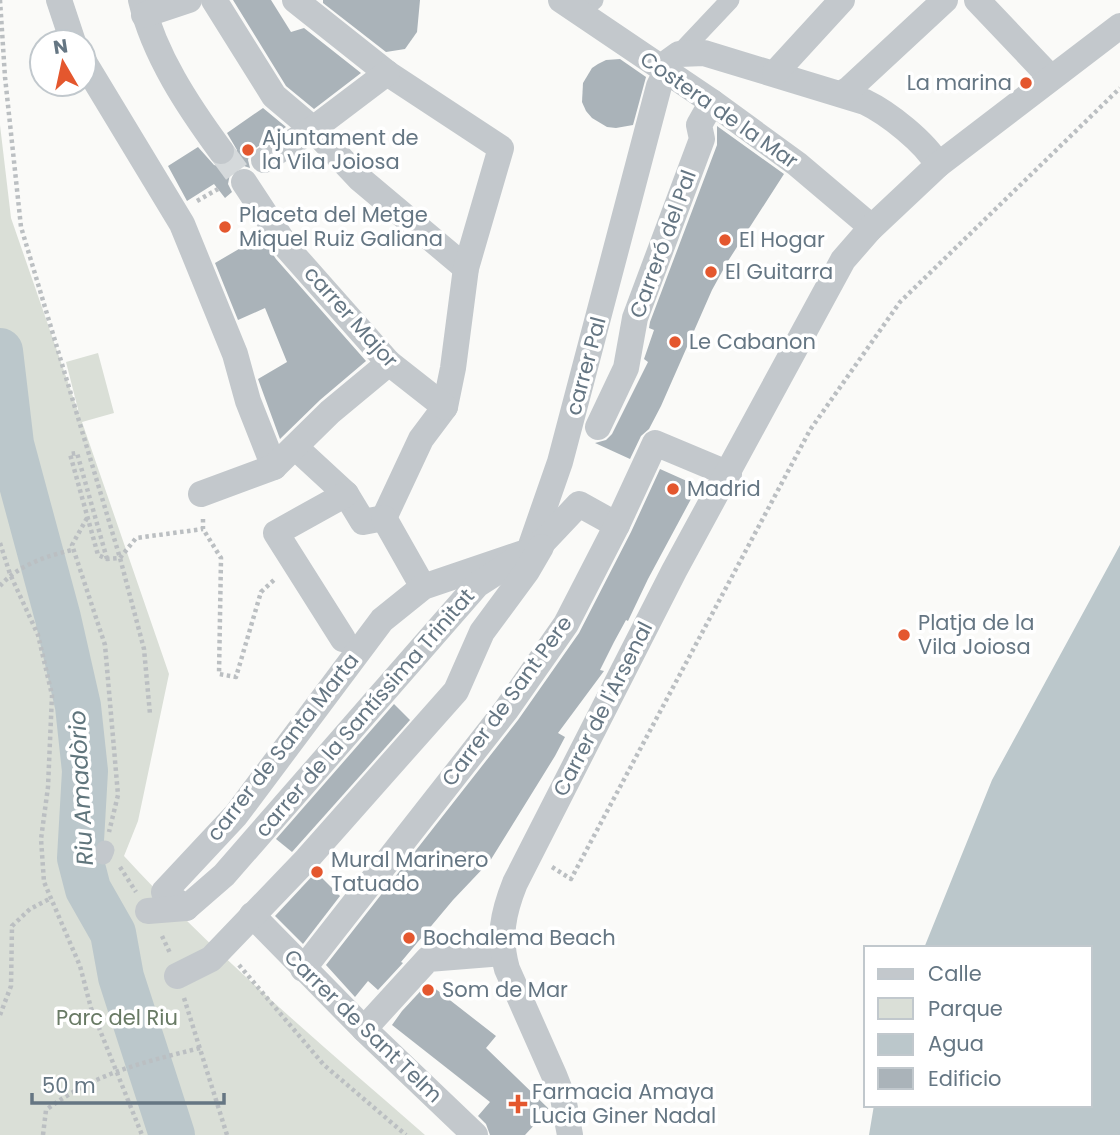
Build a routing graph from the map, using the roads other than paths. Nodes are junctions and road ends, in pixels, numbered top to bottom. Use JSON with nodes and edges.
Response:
{"nodes":[{"id":1,"x":58,"y":0,"type":"edge"},
{"id":2,"x":189,"y":0,"type":"edge"},
{"id":3,"x":214,"y":0,"type":"edge"},
{"id":4,"x":295,"y":0,"type":"edge"},
{"id":5,"x":730,"y":0,"type":"edge"},
{"id":6,"x":842,"y":0,"type":"edge"},
{"id":7,"x":945,"y":0,"type":"edge"},
{"id":8,"x":977,"y":0,"type":"edge"},
{"id":9,"x":578,"y":4,"type":"edge"},
{"id":10,"x":143,"y":7,"type":"edge"},
{"id":11,"x":1120,"y":26,"type":"edge"},
{"id":12,"x":68,"y":28,"type":"edge"},
{"id":13,"x":669,"y":64,"type":"junction"},
{"id":14,"x":387,"y":73,"type":"junction"},
{"id":15,"x":775,"y":73,"type":"junction"},
{"id":16,"x":1051,"y":78,"type":"junction"},
{"id":17,"x":98,"y":85,"type":"edge"},
{"id":18,"x":841,"y":94,"type":"junction"},
{"id":19,"x":712,"y":102,"type":"junction"},
{"id":20,"x":313,"y":129,"type":"junction"},
{"id":21,"x":221,"y":151,"type":"tunnel mouth"},
{"id":22,"x":264,"y":160,"type":"dead end"},
{"id":23,"x":938,"y":165,"type":"junction"},
{"id":24,"x":244,"y":182,"type":"tunnel mouth"},
{"id":25,"x":870,"y":229,"type":"junction"},
{"id":26,"x":466,"y":268,"type":"junction"},
{"id":27,"x":389,"y":363,"type":"junction"},
{"id":28,"x":445,"y":407,"type":"junction"},
{"id":29,"x":598,"y":428,"type":"dead end"},
{"id":30,"x":295,"y":447,"type":"junction"},
{"id":31,"x":274,"y":467,"type":"junction"},
{"id":32,"x":729,"y":474,"type":"junction"},
{"id":33,"x":201,"y":494,"type":"dead end"},
{"id":34,"x":346,"y":494,"type":"junction"},
{"id":35,"x":384,"y":518,"type":"junction"},
{"id":36,"x":617,"y":525,"type":"junction"},
{"id":37,"x":537,"y":546,"type":"junction"},
{"id":38,"x":423,"y":587,"type":"junction"},
{"id":39,"x":342,"y":639,"type":"dead end"},
{"id":40,"x":186,"y":908,"type":"junction"},
{"id":41,"x":148,"y":911,"type":"dead end"},
{"id":42,"x":252,"y":915,"type":"junction"},
{"id":43,"x":503,"y":953,"type":"junction"},
{"id":44,"x":303,"y":969,"type":"junction"},
{"id":45,"x":177,"y":976,"type":"dead end"},
{"id":46,"x":364,"y":1030,"type":"junction"},
{"id":47,"x":475,"y":1135,"type":"edge"},
{"id":48,"x":570,"y":1135,"type":"edge"}],
"edges":[{"from":1,"to":12,"type":"street"},
{"from":2,"to":10,"type":"street"},
{"from":3,"to":20,"type":"street"},
{"from":4,"to":14,"type":"street"},
{"from":5,"to":13,"type":"street"},
{"from":6,"to":15,"type":"street"},
{"from":7,"to":18,"type":"street"},
{"from":8,"to":16,"type":"street"},
{"from":9,"to":13,"type":"street","name":"Costera de la Mar"},
{"from":10,"to":21,"type":"street"},
{"from":11,"to":16,"type":"street","name":"Carrer de l'Arsenal"},
{"from":13,"to":15,"type":"street"},
{"from":13,"to":19,"type":"street","name":"Costera de la Mar"},
{"from":13,"to":37,"type":"street","name":"carrer Pal"},
{"from":14,"to":20,"type":"street"},
{"from":14,"to":26,"type":"street"},
{"from":15,"to":18,"type":"street"},
{"from":16,"to":23,"type":"street","name":"Carrer de l'Arsenal"},
{"from":17,"to":31,"type":"street"},
{"from":18,"to":23,"type":"street"},
{"from":19,"to":25,"type":"street","name":"Costera de la Mar"},
{"from":19,"to":29,"type":"street","name":"Carreró del Pal"},
{"from":20,"to":22,"type":"street"},
{"from":20,"to":26,"type":"street"},
{"from":23,"to":25,"type":"street","name":"Carrer de l'Arsenal"},
{"from":24,"to":27,"type":"street","name":"carrer Major"},
{"from":25,"to":32,"type":"street","name":"Carrer de l'Arsenal"},
{"from":26,"to":28,"type":"street"},
{"from":27,"to":28,"type":"street","name":"carrer Major"},
{"from":27,"to":30,"type":"street"},
{"from":28,"to":35,"type":"street"},
{"from":30,"to":31,"type":"street"},
{"from":30,"to":34,"type":"street"},
{"from":31,"to":33,"type":"street"},
{"from":32,"to":36,"type":"street","name":"Carrer de Sant Pere"},
{"from":32,"to":43,"type":"street","name":"Carrer de l'Arsenal"},
{"from":34,"to":35,"type":"street"},
{"from":34,"to":39,"type":"street"},
{"from":35,"to":38,"type":"street"},
{"from":36,"to":37,"type":"street","name":"carrer de la Santíssima Trinitat"},
{"from":36,"to":44,"type":"street","name":"Carrer de Sant Pere"},
{"from":37,"to":38,"type":"street"},
{"from":37,"to":40,"type":"street","name":"carrer de la Santíssima Trinitat"},
{"from":37,"to":42,"type":"street"},
{"from":38,"to":40,"type":"street","name":"carrer de Santa Marta"},
{"from":40,"to":41,"type":"street"},
{"from":42,"to":44,"type":"street","name":"Carrer de Sant Telm"},
{"from":42,"to":45,"type":"street"},
{"from":43,"to":46,"type":"street"},
{"from":43,"to":48,"type":"street","name":"Carrer de l'Arsenal"},
{"from":44,"to":46,"type":"street","name":"Carrer de Sant Telm"},
{"from":46,"to":47,"type":"street","name":"Carrer de Sant Telm"}]}
